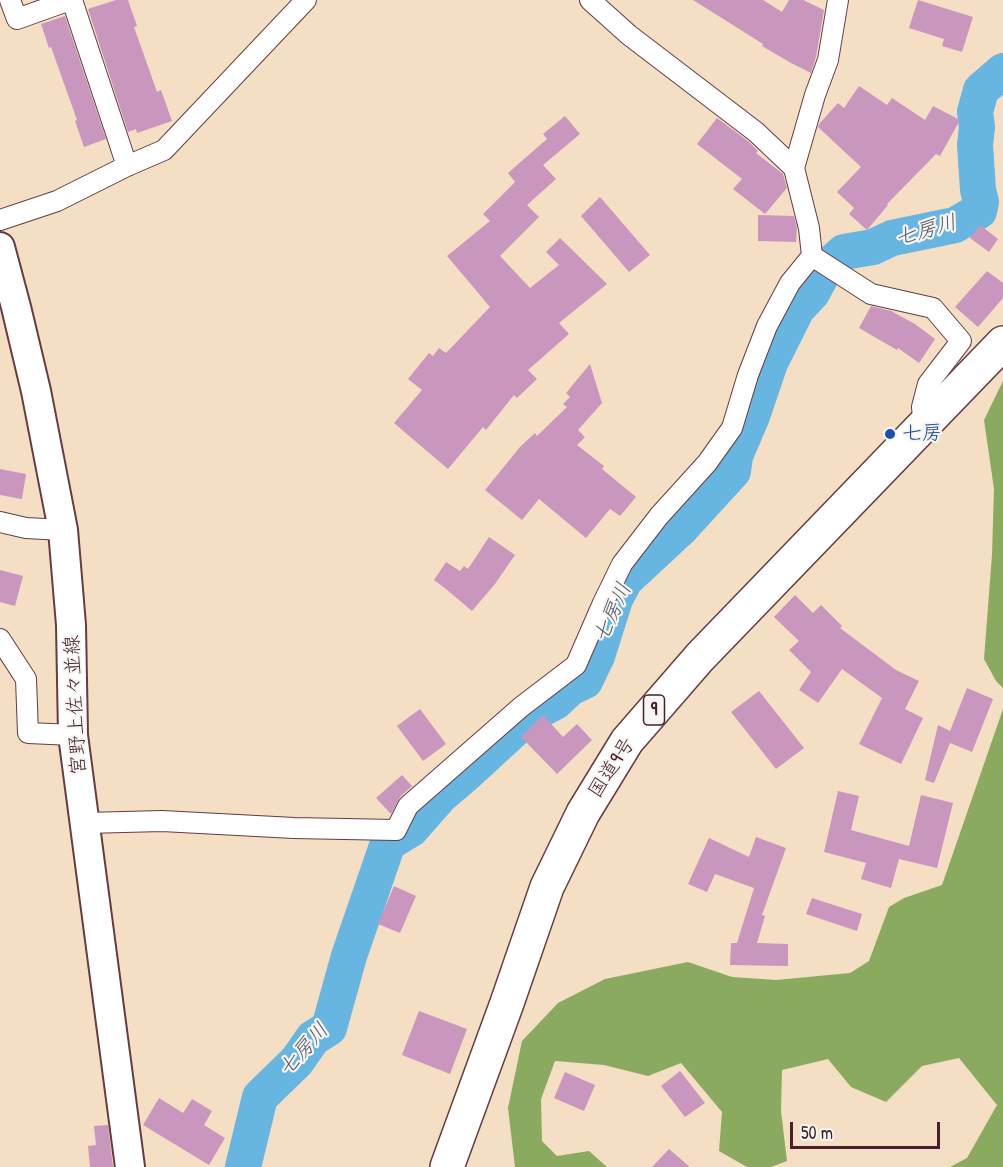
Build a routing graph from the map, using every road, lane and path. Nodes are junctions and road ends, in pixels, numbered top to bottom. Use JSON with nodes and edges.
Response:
{"nodes":[{"id":1,"x":10,"y":0,"type":"edge"},
{"id":2,"x":71,"y":0,"type":"edge"},
{"id":3,"x":306,"y":0,"type":"edge"},
{"id":4,"x":590,"y":0,"type":"edge"},
{"id":5,"x":838,"y":0,"type":"edge"},
{"id":6,"x":127,"y":165,"type":"junction"},
{"id":7,"x":794,"y":168,"type":"junction"},
{"id":8,"x":0,"y":220,"type":"edge"},
{"id":9,"x":0,"y":247,"type":"edge"},
{"id":10,"x":812,"y":256,"type":"junction"},
{"id":11,"x":1003,"y":343,"type":"edge"},
{"id":12,"x":924,"y":426,"type":"junction"},
{"id":13,"x":0,"y":522,"type":"edge"},
{"id":14,"x":63,"y":530,"type":"junction"},
{"id":15,"x":0,"y":639,"type":"edge"},
{"id":16,"x":73,"y":735,"type":"junction"},
{"id":17,"x":86,"y":823,"type":"junction"},
{"id":18,"x":130,"y":1167,"type":"edge"},
{"id":19,"x":447,"y":1167,"type":"edge"}],
"edges":[{"from":1,"to":2,"type":"street"},
{"from":2,"to":6,"type":"street"},
{"from":3,"to":6,"type":"street"},
{"from":4,"to":7,"type":"street"},
{"from":5,"to":7,"type":"street"},
{"from":6,"to":8,"type":"street"},
{"from":7,"to":10,"type":"street"},
{"from":9,"to":14,"type":"main road","name":"宮野上佐々並線"},
{"from":10,"to":12,"type":"street"},
{"from":10,"to":17,"type":"street"},
{"from":11,"to":12,"type":"highway","name":"国道9号","number":"9"},
{"from":12,"to":19,"type":"highway","name":"国道9号","number":"9"},
{"from":13,"to":14,"type":"street"},
{"from":14,"to":16,"type":"main road","name":"宮野上佐々並線"},
{"from":15,"to":16,"type":"street"},
{"from":16,"to":17,"type":"main road","name":"宮野上佐々並線"},
{"from":17,"to":18,"type":"main road","name":"宮野上佐々並線"}]}
